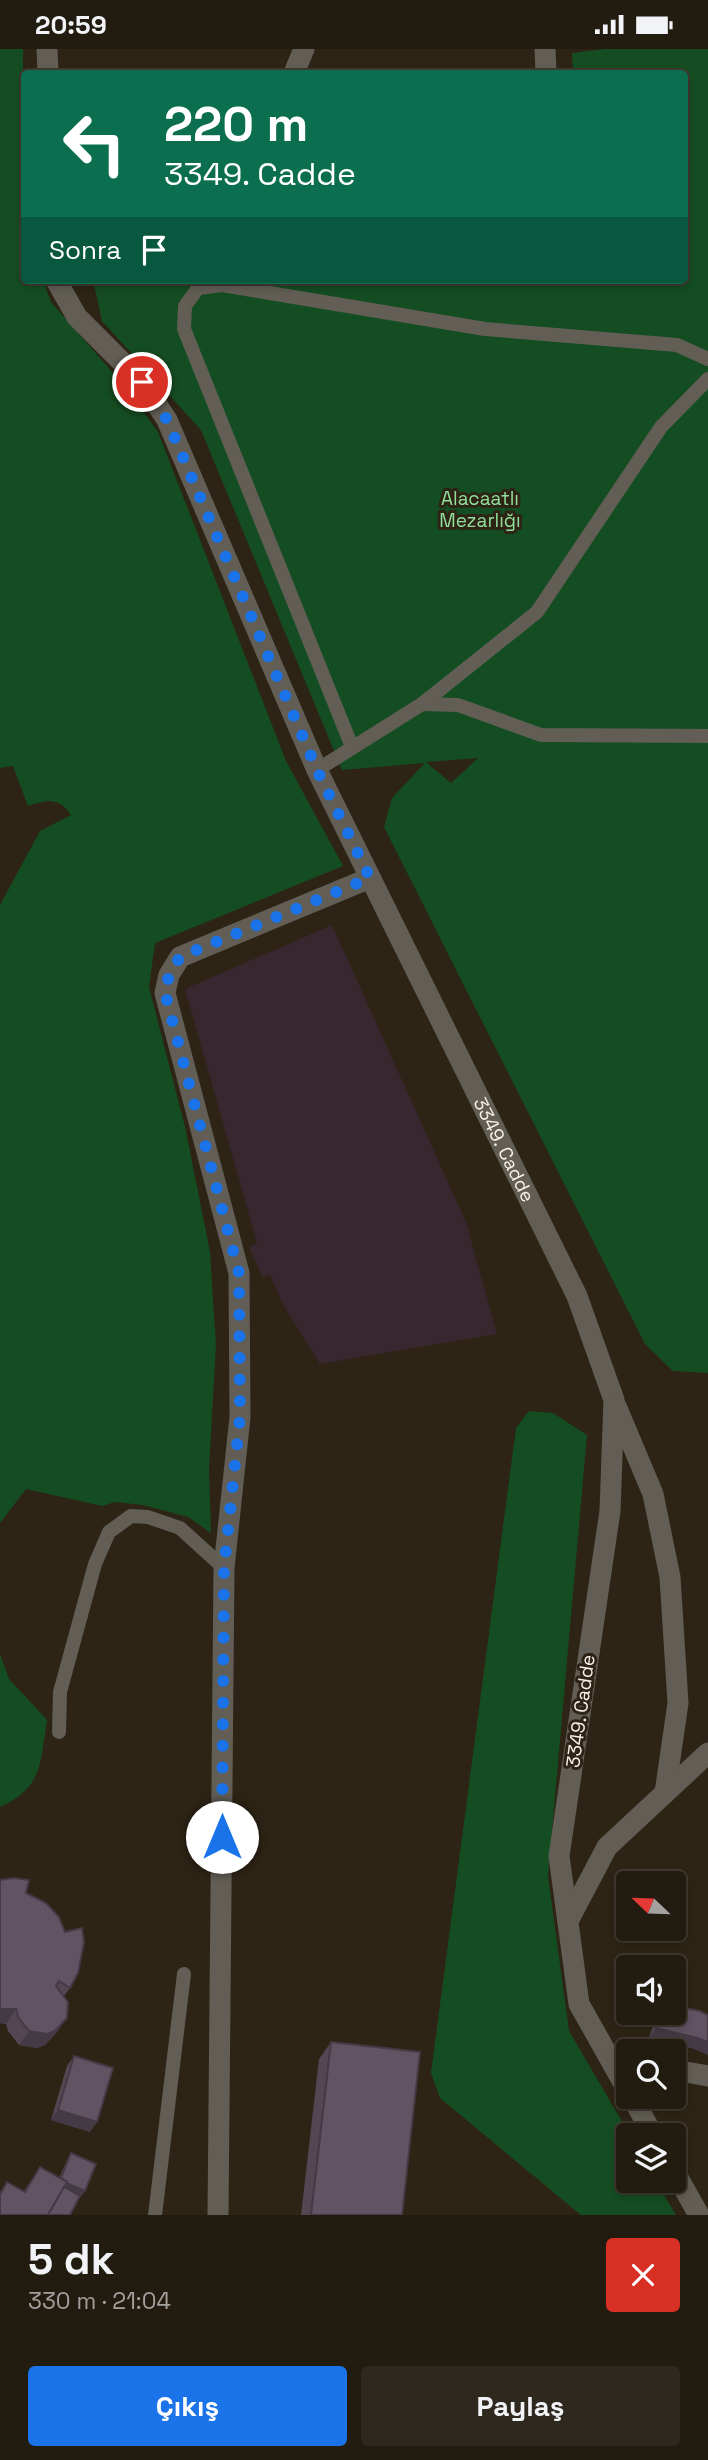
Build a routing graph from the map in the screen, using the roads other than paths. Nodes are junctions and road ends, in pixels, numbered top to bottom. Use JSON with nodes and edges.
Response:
{"nodes":[{"id":1,"x":47,"y":49,"type":"edge"},
{"id":2,"x":304,"y":49,"type":"edge"},
{"id":3,"x":545,"y":49,"type":"edge"},
{"id":4,"x":48,"y":70,"type":"edge"},
{"id":5,"x":295,"y":70,"type":"edge"},
{"id":6,"x":546,"y":70,"type":"edge"},
{"id":7,"x":58,"y":284,"type":"edge"},
{"id":8,"x":708,"y":359,"type":"edge"},
{"id":9,"x":708,"y":379,"type":"edge"},
{"id":10,"x":422,"y":704,"type":"junction"},
{"id":11,"x":708,"y":736,"type":"edge"},
{"id":12,"x":352,"y":747,"type":"junction"},
{"id":13,"x":317,"y":770,"type":"junction"},
{"id":14,"x":370,"y":878,"type":"junction"},
{"id":15,"x":614,"y":1400,"type":"junction"},
{"id":16,"x":224,"y":1568,"type":"junction"},
{"id":17,"x":59,"y":1732,"type":"dead end"},
{"id":18,"x":707,"y":1757,"type":"edge"},
{"id":19,"x":665,"y":1793,"type":"junction"},
{"id":20,"x":568,"y":1921,"type":"junction"},
{"id":21,"x":184,"y":1974,"type":"dead end"},
{"id":22,"x":616,"y":2055,"type":"edge"},
{"id":23,"x":686,"y":2072,"type":"edge"},
{"id":24,"x":708,"y":2076,"type":"edge"},
{"id":25,"x":686,"y":2192,"type":"edge"},
{"id":26,"x":155,"y":2215,"type":"edge"},
{"id":27,"x":218,"y":2215,"type":"edge"},
{"id":28,"x":699,"y":2215,"type":"edge"}],
"edges":[{"from":1,"to":4,"type":"street"},
{"from":2,"to":5,"type":"street"},
{"from":3,"to":6,"type":"street"},
{"from":7,"to":13,"type":"street","name":"3349. Cadde"},
{"from":8,"to":12,"type":"lane"},
{"from":9,"to":10,"type":"lane"},
{"from":10,"to":11,"type":"lane"},
{"from":10,"to":12,"type":"lane"},
{"from":12,"to":13,"type":"lane"},
{"from":13,"to":14,"type":"street","name":"3349. Cadde"},
{"from":14,"to":15,"type":"street","name":"3349. Cadde"},
{"from":14,"to":16,"type":"street"},
{"from":15,"to":19,"type":"street"},
{"from":15,"to":20,"type":"street","name":"3349. Cadde"},
{"from":16,"to":17,"type":"lane"},
{"from":16,"to":27,"type":"street"},
{"from":18,"to":19,"type":"street"},
{"from":19,"to":20,"type":"street"},
{"from":20,"to":22,"type":"street","name":"3349. Cadde"},
{"from":21,"to":26,"type":"lane"},
{"from":23,"to":24,"type":"street"},
{"from":25,"to":28,"type":"street"}]}
